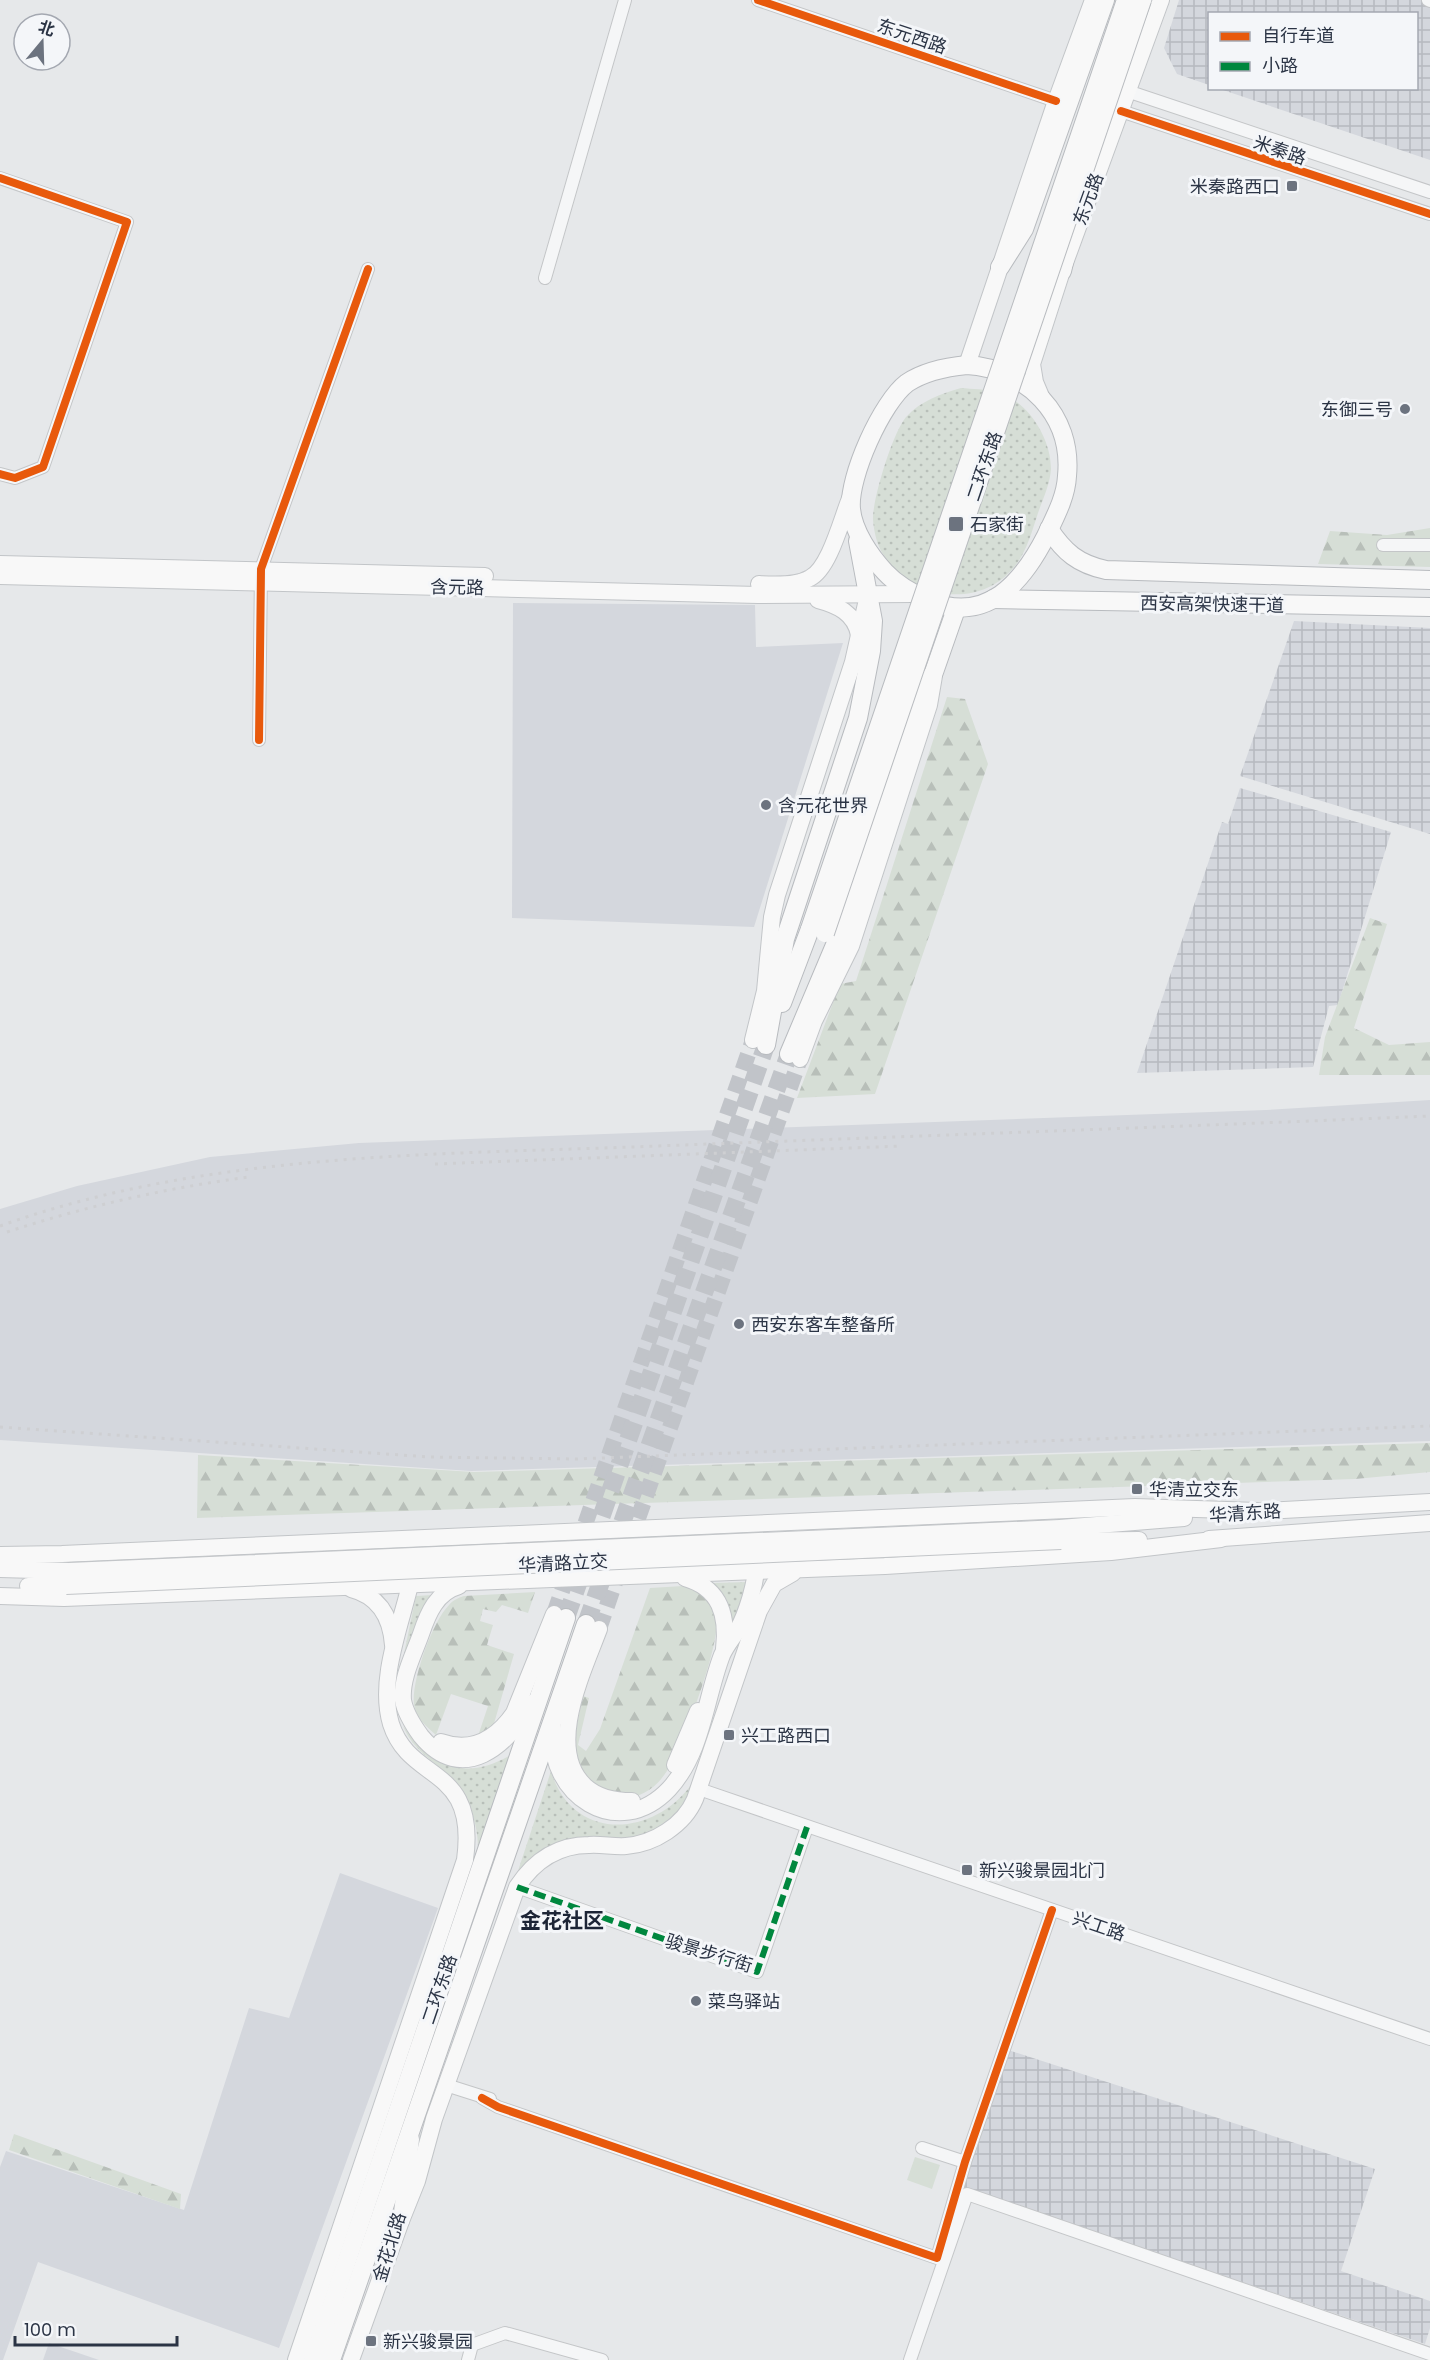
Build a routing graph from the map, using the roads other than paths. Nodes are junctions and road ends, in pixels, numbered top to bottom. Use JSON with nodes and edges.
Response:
{"nodes":[{"id":1,"x":625,"y":0,"type":"edge"},
{"id":2,"x":758,"y":0,"type":"edge"},
{"id":3,"x":1093,"y":0,"type":"edge"},
{"id":4,"x":1105,"y":0,"type":"edge"},
{"id":5,"x":1126,"y":0,"type":"edge"},
{"id":6,"x":1142,"y":0,"type":"edge"},
{"id":7,"x":1152,"y":0,"type":"edge"},
{"id":8,"x":1161,"y":0,"type":"edge"},
{"id":9,"x":1127,"y":91,"type":"junction"},
{"id":10,"x":1056,"y":101,"type":"junction"},
{"id":11,"x":1120,"y":111,"type":"junction"},
{"id":12,"x":0,"y":178,"type":"edge"},
{"id":13,"x":1430,"y":192,"type":"edge"},
{"id":14,"x":1430,"y":214,"type":"edge"},
{"id":15,"x":1000,"y":267,"type":"junction"},
{"id":16,"x":368,"y":270,"type":"dead end"},
{"id":17,"x":1062,"y":271,"type":"junction"},
{"id":18,"x":545,"y":278,"type":"dead end"},
{"id":19,"x":967,"y":365,"type":"junction"},
{"id":20,"x":1043,"y":401,"type":"junction"},
{"id":21,"x":0,"y":474,"type":"edge"},
{"id":22,"x":852,"y":492,"type":"junction"},
{"id":23,"x":854,"y":522,"type":"junction"},
{"id":24,"x":1049,"y":530,"type":"junction"},
{"id":25,"x":1383,"y":545,"type":"dead end"},
{"id":26,"x":1430,"y":545,"type":"edge"},
{"id":27,"x":0,"y":564,"type":"edge"},
{"id":28,"x":0,"y":576,"type":"edge"},
{"id":29,"x":260,"y":577,"type":"junction"},
{"id":30,"x":1430,"y":580,"type":"edge"},
{"id":31,"x":868,"y":593,"type":"junction"},
{"id":32,"x":913,"y":594,"type":"junction"},
{"id":33,"x":799,"y":595,"type":"junction"},
{"id":34,"x":993,"y":599,"type":"junction"},
{"id":35,"x":1430,"y":608,"type":"edge"},
{"id":36,"x":956,"y":609,"type":"junction"},
{"id":37,"x":859,"y":633,"type":"junction"},
{"id":38,"x":934,"y":672,"type":"junction"},
{"id":39,"x":866,"y":684,"type":"junction"},
{"id":40,"x":259,"y":740,"type":"dead end"},
{"id":41,"x":818,"y":931,"type":"junction"},
{"id":42,"x":801,"y":1022,"type":"junction"},
{"id":43,"x":760,"y":1042,"type":"junction"},
{"id":44,"x":795,"y":1056,"type":"joint"},
{"id":45,"x":1430,"y":1502,"type":"edge"},
{"id":46,"x":1258,"y":1511,"type":"junction"},
{"id":47,"x":779,"y":1522,"type":"junction"},
{"id":48,"x":758,"y":1523,"type":"junction"},
{"id":49,"x":1430,"y":1523,"type":"edge"},
{"id":50,"x":641,"y":1528,"type":"junction"},
{"id":51,"x":552,"y":1532,"type":"junction"},
{"id":52,"x":1060,"y":1535,"type":"junction"},
{"id":53,"x":408,"y":1538,"type":"junction"},
{"id":54,"x":1221,"y":1539,"type":"junction"},
{"id":55,"x":0,"y":1555,"type":"edge"},
{"id":56,"x":0,"y":1569,"type":"edge"},
{"id":57,"x":811,"y":1570,"type":"junction"},
{"id":58,"x":777,"y":1571,"type":"junction"},
{"id":59,"x":757,"y":1572,"type":"junction"},
{"id":60,"x":660,"y":1576,"type":"junction"},
{"id":61,"x":640,"y":1577,"type":"junction"},
{"id":62,"x":68,"y":1578,"type":"junction"},
{"id":63,"x":551,"y":1580,"type":"junction"},
{"id":64,"x":472,"y":1583,"type":"junction"},
{"id":65,"x":410,"y":1585,"type":"junction"},
{"id":66,"x":0,"y":1587,"type":"edge"},
{"id":67,"x":336,"y":1587,"type":"junction"},
{"id":68,"x":763,"y":1592,"type":"junction"},
{"id":69,"x":0,"y":1596,"type":"edge"},
{"id":70,"x":560,"y":1616,"type":"joint"},
{"id":71,"x":592,"y":1627,"type":"joint"},
{"id":72,"x":723,"y":1653,"type":"junction"},
{"id":73,"x":552,"y":1659,"type":"junction"},
{"id":74,"x":392,"y":1664,"type":"junction"},
{"id":75,"x":711,"y":1687,"type":"junction"},
{"id":76,"x":556,"y":1709,"type":"junction"},
{"id":77,"x":413,"y":1724,"type":"junction"},
{"id":78,"x":699,"y":1789,"type":"junction"},
{"id":79,"x":807,"y":1827,"type":"junction"},
{"id":80,"x":517,"y":1887,"type":"junction"},
{"id":81,"x":1052,"y":1910,"type":"junction"},
{"id":82,"x":1430,"y":2039,"type":"edge"},
{"id":83,"x":446,"y":2085,"type":"junction"},
{"id":84,"x":482,"y":2098,"type":"junction"},
{"id":85,"x":540,"y":2114,"type":"dead end"},
{"id":86,"x":393,"y":2125,"type":"junction"},
{"id":87,"x":411,"y":2130,"type":"junction"},
{"id":88,"x":922,"y":2148,"type":"dead end"},
{"id":89,"x":965,"y":2162,"type":"junction"},
{"id":90,"x":401,"y":2221,"type":"junction"},
{"id":91,"x":343,"y":2226,"type":"junction"},
{"id":92,"x":1430,"y":2354,"type":"edge"},
{"id":93,"x":296,"y":2360,"type":"edge"},
{"id":94,"x":313,"y":2360,"type":"edge"},
{"id":95,"x":331,"y":2360,"type":"edge"},
{"id":96,"x":351,"y":2360,"type":"edge"},
{"id":97,"x":468,"y":2360,"type":"edge"},
{"id":98,"x":602,"y":2360,"type":"edge"},
{"id":99,"x":910,"y":2360,"type":"edge"}],
"edges":[{"from":1,"to":18,"type":"street"},
{"from":2,"to":10,"type":"street","name":"东元西路"},
{"from":3,"to":10,"type":"main road"},
{"from":4,"to":15,"type":"highway"},
{"from":5,"to":41,"type":"highway","name":"二环东路","bridge":true},
{"from":6,"to":41,"type":"highway","name":"二环东路","bridge":true},
{"from":7,"to":17,"type":"highway"},
{"from":8,"to":9,"type":"main road","name":"东元路"},
{"from":9,"to":11,"type":"main road","name":"东元路"},
{"from":9,"to":13,"type":"street","name":"米秦路"},
{"from":10,"to":15,"type":"main road"},
{"from":11,"to":14,"type":"street","name":"米秦路"},
{"from":11,"to":17,"type":"main road","name":"东元路"},
{"from":12,"to":21,"type":"street"},
{"from":15,"to":19,"type":"main road"},
{"from":16,"to":29,"type":"street"},
{"from":17,"to":20,"type":"main road","name":"东元路"},
{"from":19,"to":20,"type":"highway"},
{"from":19,"to":22,"type":"highway"},
{"from":20,"to":24,"type":"highway"},
{"from":22,"to":23,"type":"highway"},
{"from":22,"to":29,"type":"main road","name":"含元路"},
{"from":23,"to":31,"type":"highway"},
{"from":23,"to":32,"type":"highway"},
{"from":24,"to":30,"type":"highway","name":"西安高架快速干道"},
{"from":24,"to":34,"type":"highway"},
{"from":25,"to":26,"type":"street"},
{"from":27,"to":29,"type":"main road","name":"含元路"},
{"from":28,"to":29,"type":"main road","name":"含元路"},
{"from":29,"to":33,"type":"main road","name":"含元路"},
{"from":29,"to":40,"type":"street"},
{"from":31,"to":32,"type":"main road","name":"含元路"},
{"from":31,"to":33,"type":"main road","name":"含元路"},
{"from":31,"to":37,"type":"main road"},
{"from":31,"to":39,"type":"highway"},
{"from":32,"to":36,"type":"highway"},
{"from":33,"to":37,"type":"main road"},
{"from":34,"to":35,"type":"highway","name":"西安高架快速干道"},
{"from":34,"to":36,"type":"highway"},
{"from":36,"to":38,"type":"highway"},
{"from":37,"to":39,"type":"main road"},
{"from":37,"to":43,"type":"main road"},
{"from":38,"to":42,"type":"highway"},
{"from":38,"to":44,"type":"main road"},
{"from":39,"to":43,"type":"highway"},
{"from":41,"to":42,"type":"highway"},
{"from":41,"to":43,"type":"highway"},
{"from":42,"to":44,"type":"highway"},
{"from":45,"to":46,"type":"main road","name":"华清东路"},
{"from":46,"to":47,"type":"main road"},
{"from":46,"to":52,"type":"main road","name":"华清东路"},
{"from":47,"to":48,"type":"main road"},
{"from":47,"to":58,"type":"main road"},
{"from":48,"to":50,"type":"main road"},
{"from":48,"to":59,"type":"main road"},
{"from":49,"to":54,"type":"main road","name":"华清东路"},
{"from":50,"to":51,"type":"main road"},
{"from":50,"to":61,"type":"main road"},
{"from":51,"to":53,"type":"main road"},
{"from":51,"to":63,"type":"main road"},
{"from":52,"to":54,"type":"main road","name":"华清东路"},
{"from":52,"to":62,"type":"main road","name":"华清路立交","bridge":true},
{"from":53,"to":55,"type":"main road"},
{"from":53,"to":65,"type":"main road"},
{"from":54,"to":57,"type":"main road"},
{"from":56,"to":62,"type":"main road"},
{"from":57,"to":58,"type":"main road"},
{"from":57,"to":68,"type":"main road"},
{"from":58,"to":59,"type":"main road"},
{"from":58,"to":68,"type":"main road"},
{"from":59,"to":60,"type":"main road"},
{"from":59,"to":68,"type":"main road"},
{"from":60,"to":61,"type":"main road"},
{"from":60,"to":72,"type":"main road"},
{"from":61,"to":63,"type":"main road"},
{"from":62,"to":66,"type":"main road"},
{"from":63,"to":64,"type":"main road"},
{"from":64,"to":65,"type":"main road"},
{"from":64,"to":77,"type":"main road"},
{"from":65,"to":67,"type":"main road"},
{"from":65,"to":74,"type":"main road"},
{"from":67,"to":69,"type":"main road"},
{"from":67,"to":74,"type":"main road"},
{"from":68,"to":72,"type":"main road"},
{"from":68,"to":78,"type":"main road"},
{"from":70,"to":73,"type":"highway","name":"二环东路"},
{"from":70,"to":77,"type":"main road"},
{"from":71,"to":75,"type":"main road"},
{"from":71,"to":76,"type":"highway","name":"二环东路"},
{"from":72,"to":75,"type":"main road"},
{"from":73,"to":77,"type":"main road"},
{"from":73,"to":86,"type":"highway","name":"二环东路"},
{"from":74,"to":91,"type":"main road"},
{"from":75,"to":76,"type":"main road"},
{"from":76,"to":87,"type":"highway","name":"二环东路"},
{"from":78,"to":79,"type":"street","name":"兴工路"},
{"from":78,"to":80,"type":"main road"},
{"from":79,"to":80,"type":"street","name":"骏景步行街"},
{"from":79,"to":81,"type":"street","name":"兴工路"},
{"from":80,"to":83,"type":"main road"},
{"from":81,"to":82,"type":"street","name":"兴工路"},
{"from":81,"to":89,"type":"street"},
{"from":83,"to":84,"type":"street"},
{"from":83,"to":90,"type":"main road"},
{"from":84,"to":85,"type":"street"},
{"from":84,"to":89,"type":"street"},
{"from":86,"to":91,"type":"main road"},
{"from":86,"to":94,"type":"highway","name":"二环东路"},
{"from":87,"to":90,"type":"main road","name":"金花北路"},
{"from":87,"to":95,"type":"highway","name":"二环东路"},
{"from":88,"to":89,"type":"street"},
{"from":90,"to":96,"type":"main road","name":"金花北路"},
{"from":91,"to":93,"type":"main road"},
{"from":92,"to":99,"type":"street"},
{"from":97,"to":98,"type":"street"}]}
